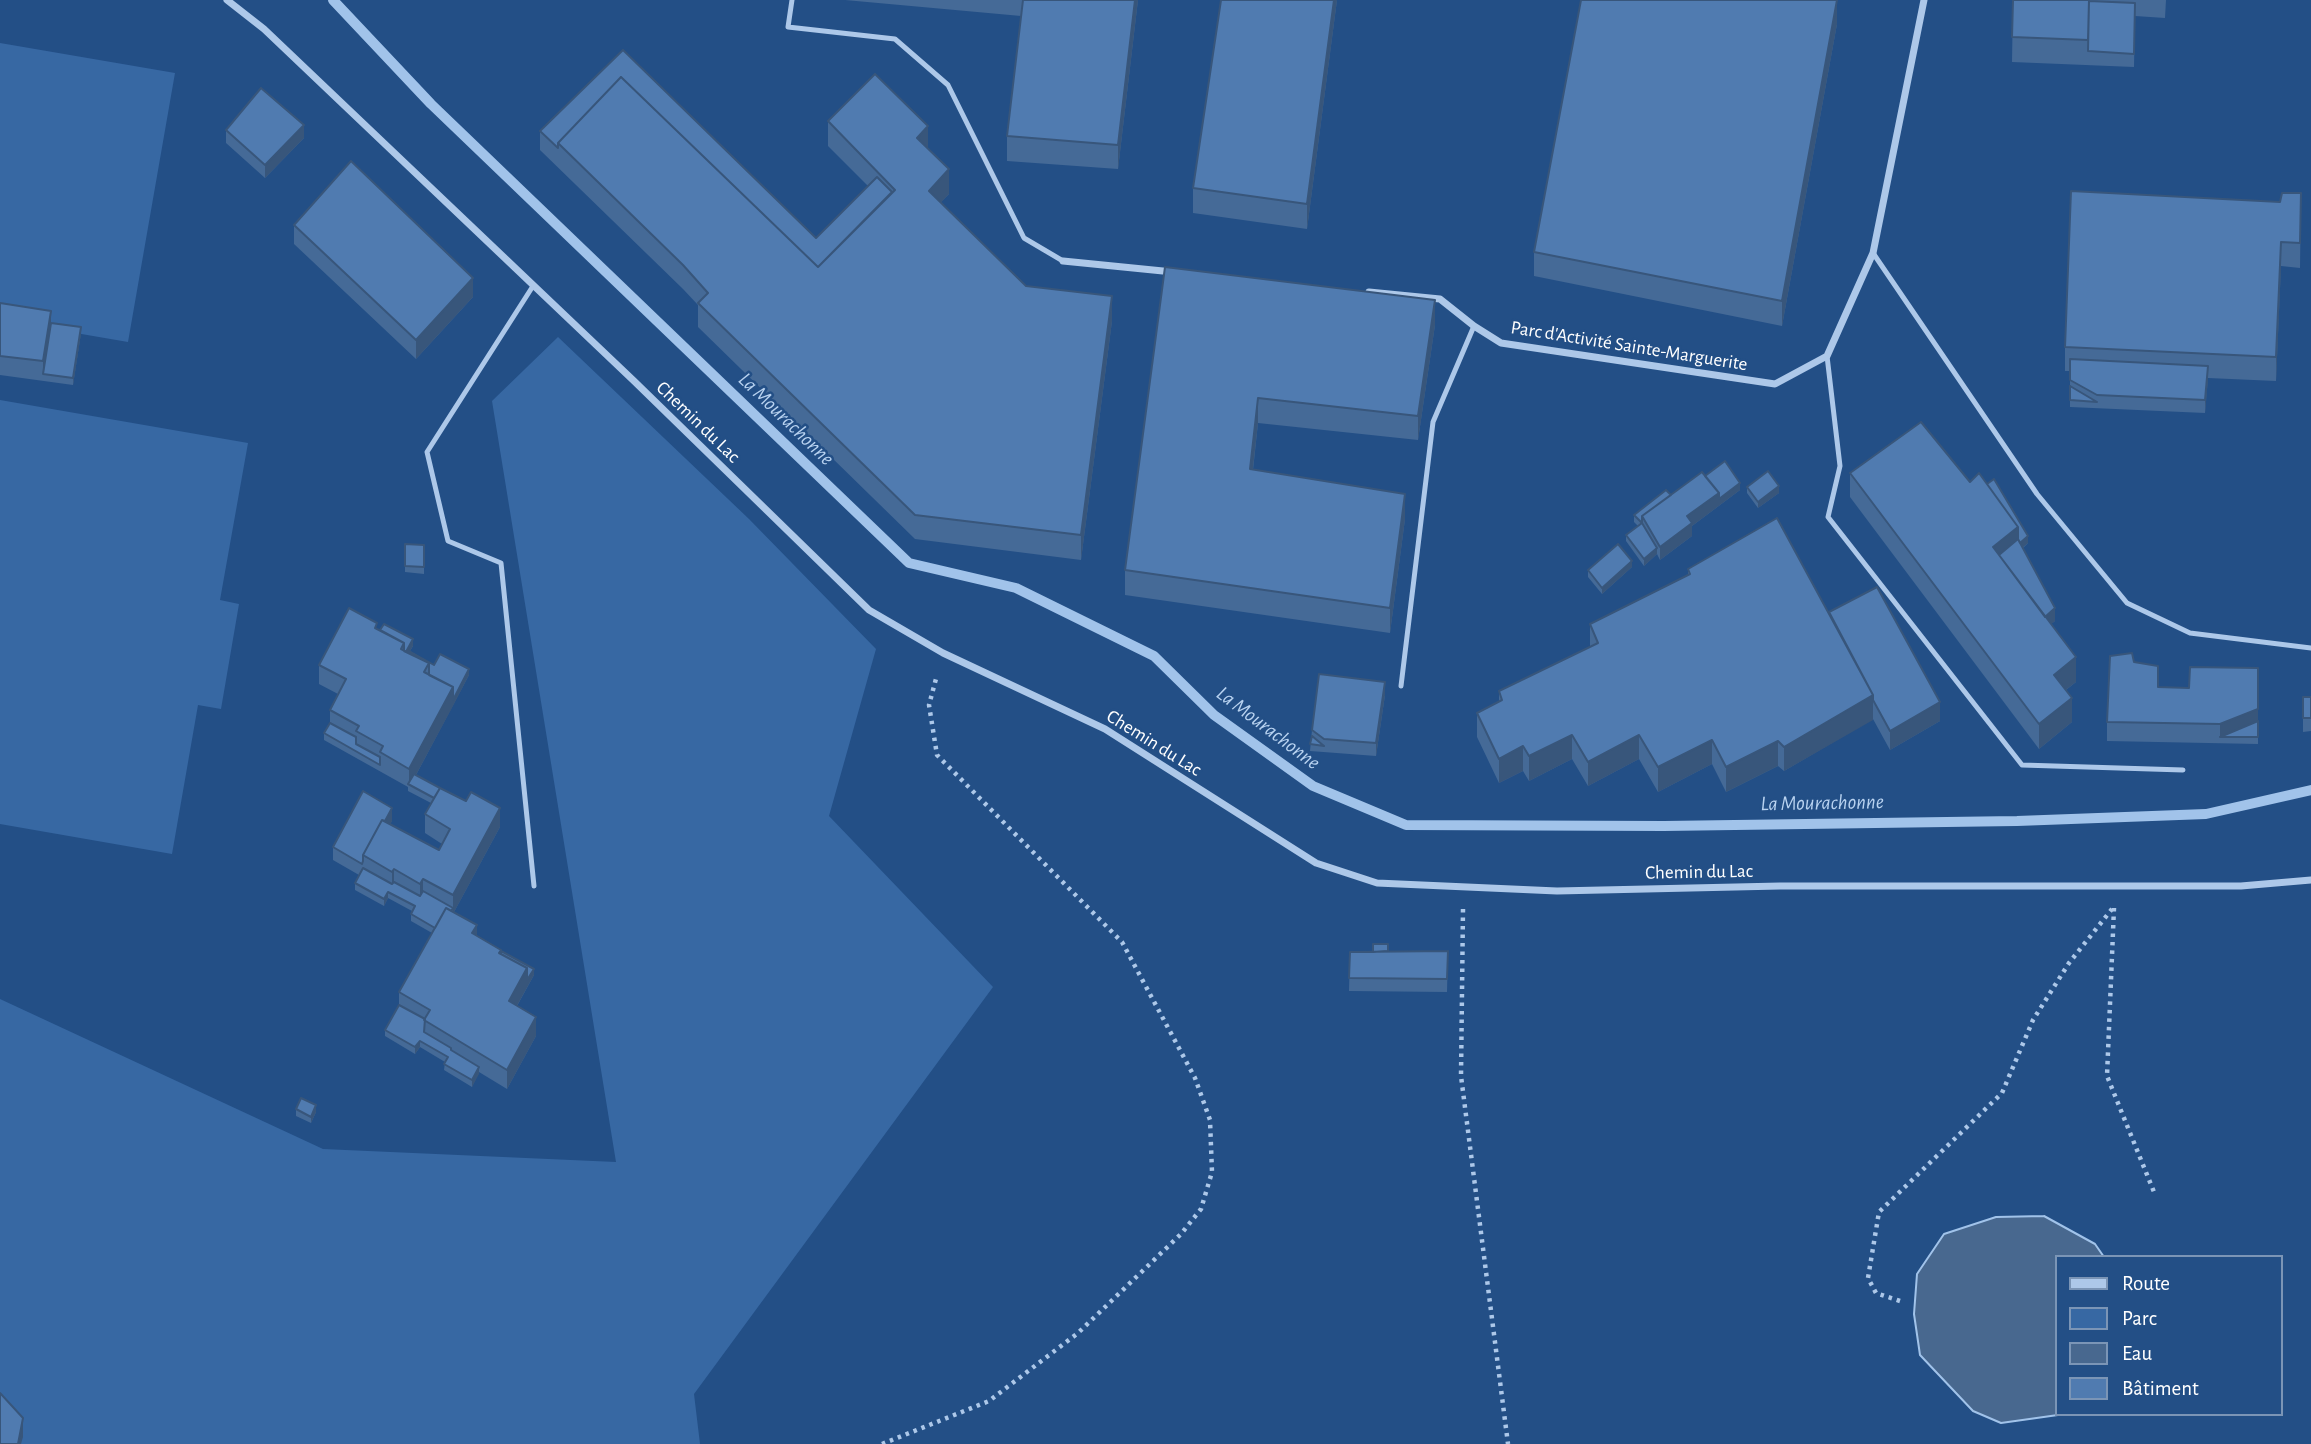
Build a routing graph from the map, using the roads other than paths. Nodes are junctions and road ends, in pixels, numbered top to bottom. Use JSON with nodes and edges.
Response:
{"nodes":[{"id":1,"x":227,"y":0,"type":"edge"},
{"id":2,"x":792,"y":0,"type":"edge"},
{"id":3,"x":1924,"y":0,"type":"edge"},
{"id":4,"x":1873,"y":253,"type":"junction"},
{"id":5,"x":1063,"y":261,"type":"joint"},
{"id":6,"x":1184,"y":274,"type":"edge"},
{"id":7,"x":533,"y":286,"type":"junction"},
{"id":8,"x":1359,"y":291,"type":"edge"},
{"id":9,"x":1474,"y":326,"type":"junction"},
{"id":10,"x":1827,"y":356,"type":"junction"},
{"id":11,"x":2311,"y":648,"type":"edge"},
{"id":12,"x":1401,"y":686,"type":"dead end"},
{"id":13,"x":2183,"y":770,"type":"dead end"},
{"id":14,"x":2311,"y":880,"type":"edge"},
{"id":15,"x":534,"y":886,"type":"dead end"}],
"edges":[{"from":1,"to":7,"type":"street","name":"Chemin du Lac"},
{"from":2,"to":5,"type":"lane"},
{"from":3,"to":4,"type":"street"},
{"from":4,"to":10,"type":"street"},
{"from":4,"to":11,"type":"lane"},
{"from":5,"to":6,"type":"street"},
{"from":7,"to":14,"type":"street","name":"Chemin du Lac"},
{"from":7,"to":15,"type":"lane"},
{"from":8,"to":9,"type":"street","name":"Parc d'Activité Sainte-Marguerite"},
{"from":9,"to":10,"type":"street","name":"Parc d'Activité Sainte-Marguerite"},
{"from":9,"to":12,"type":"lane"},
{"from":10,"to":13,"type":"lane"}]}
